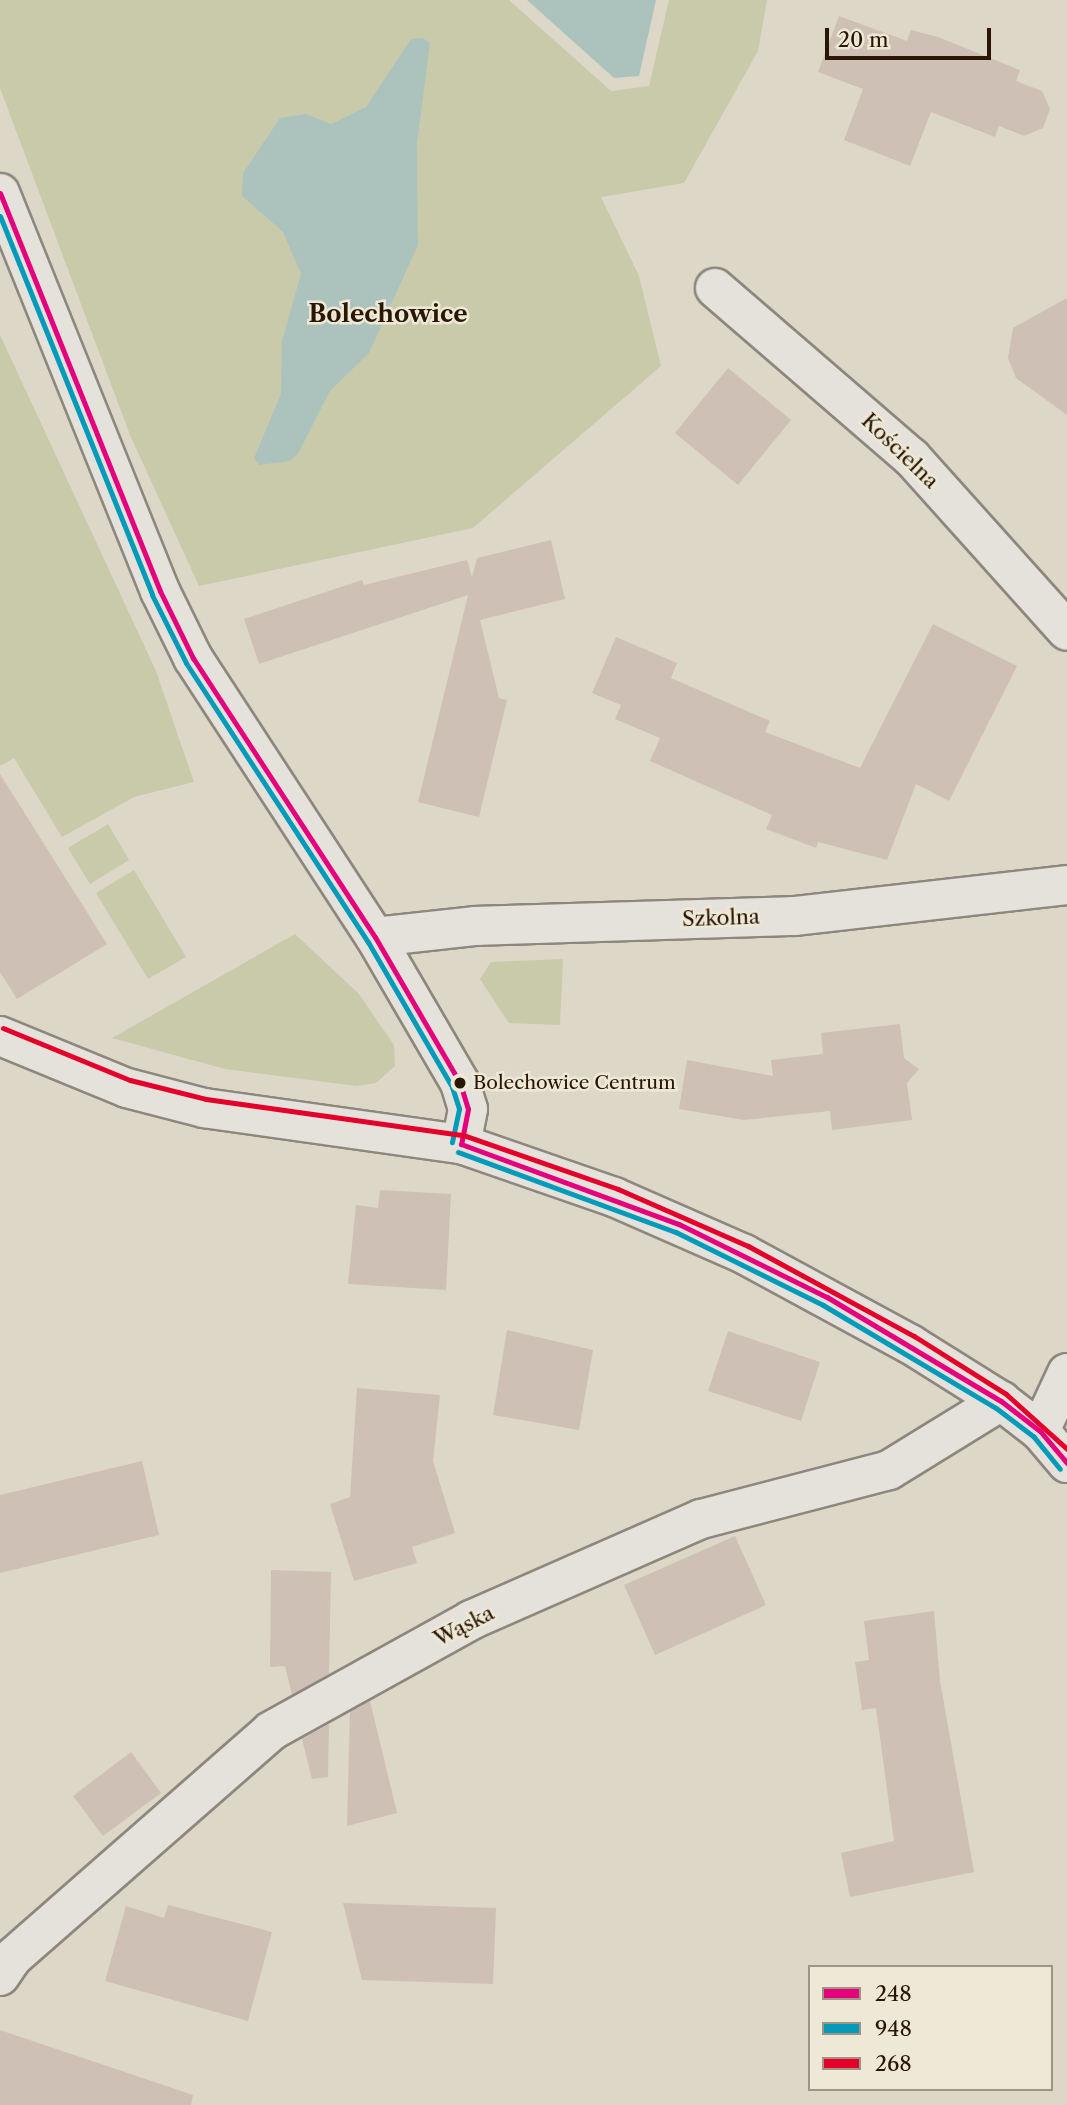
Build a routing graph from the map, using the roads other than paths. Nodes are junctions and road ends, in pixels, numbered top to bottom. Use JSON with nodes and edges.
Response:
{"nodes":[{"id":1,"x":0,"y":193,"type":"edge"},
{"id":2,"x":715,"y":288,"type":"dead end"},
{"id":3,"x":1067,"y":631,"type":"edge"},
{"id":4,"x":1067,"y":884,"type":"edge"},
{"id":5,"x":375,"y":937,"type":"junction"},
{"id":6,"x":0,"y":1036,"type":"edge"},
{"id":7,"x":461,"y":1144,"type":"junction"},
{"id":8,"x":1067,"y":1373,"type":"edge"},
{"id":9,"x":1001,"y":1401,"type":"junction"},
{"id":10,"x":1040,"y":1431,"type":"junction"},
{"id":11,"x":1067,"y":1464,"type":"edge"},
{"id":12,"x":0,"y":1976,"type":"edge"}],
"edges":[{"from":1,"to":5,"type":"street"},
{"from":2,"to":3,"type":"street","name":"Kościelna"},
{"from":4,"to":5,"type":"street","name":"Szkolna"},
{"from":5,"to":7,"type":"street"},
{"from":6,"to":7,"type":"street"},
{"from":7,"to":9,"type":"street"},
{"from":8,"to":10,"type":"street"},
{"from":9,"to":10,"type":"street"},
{"from":9,"to":12,"type":"street","name":"Wąska"},
{"from":10,"to":11,"type":"street"}]}
